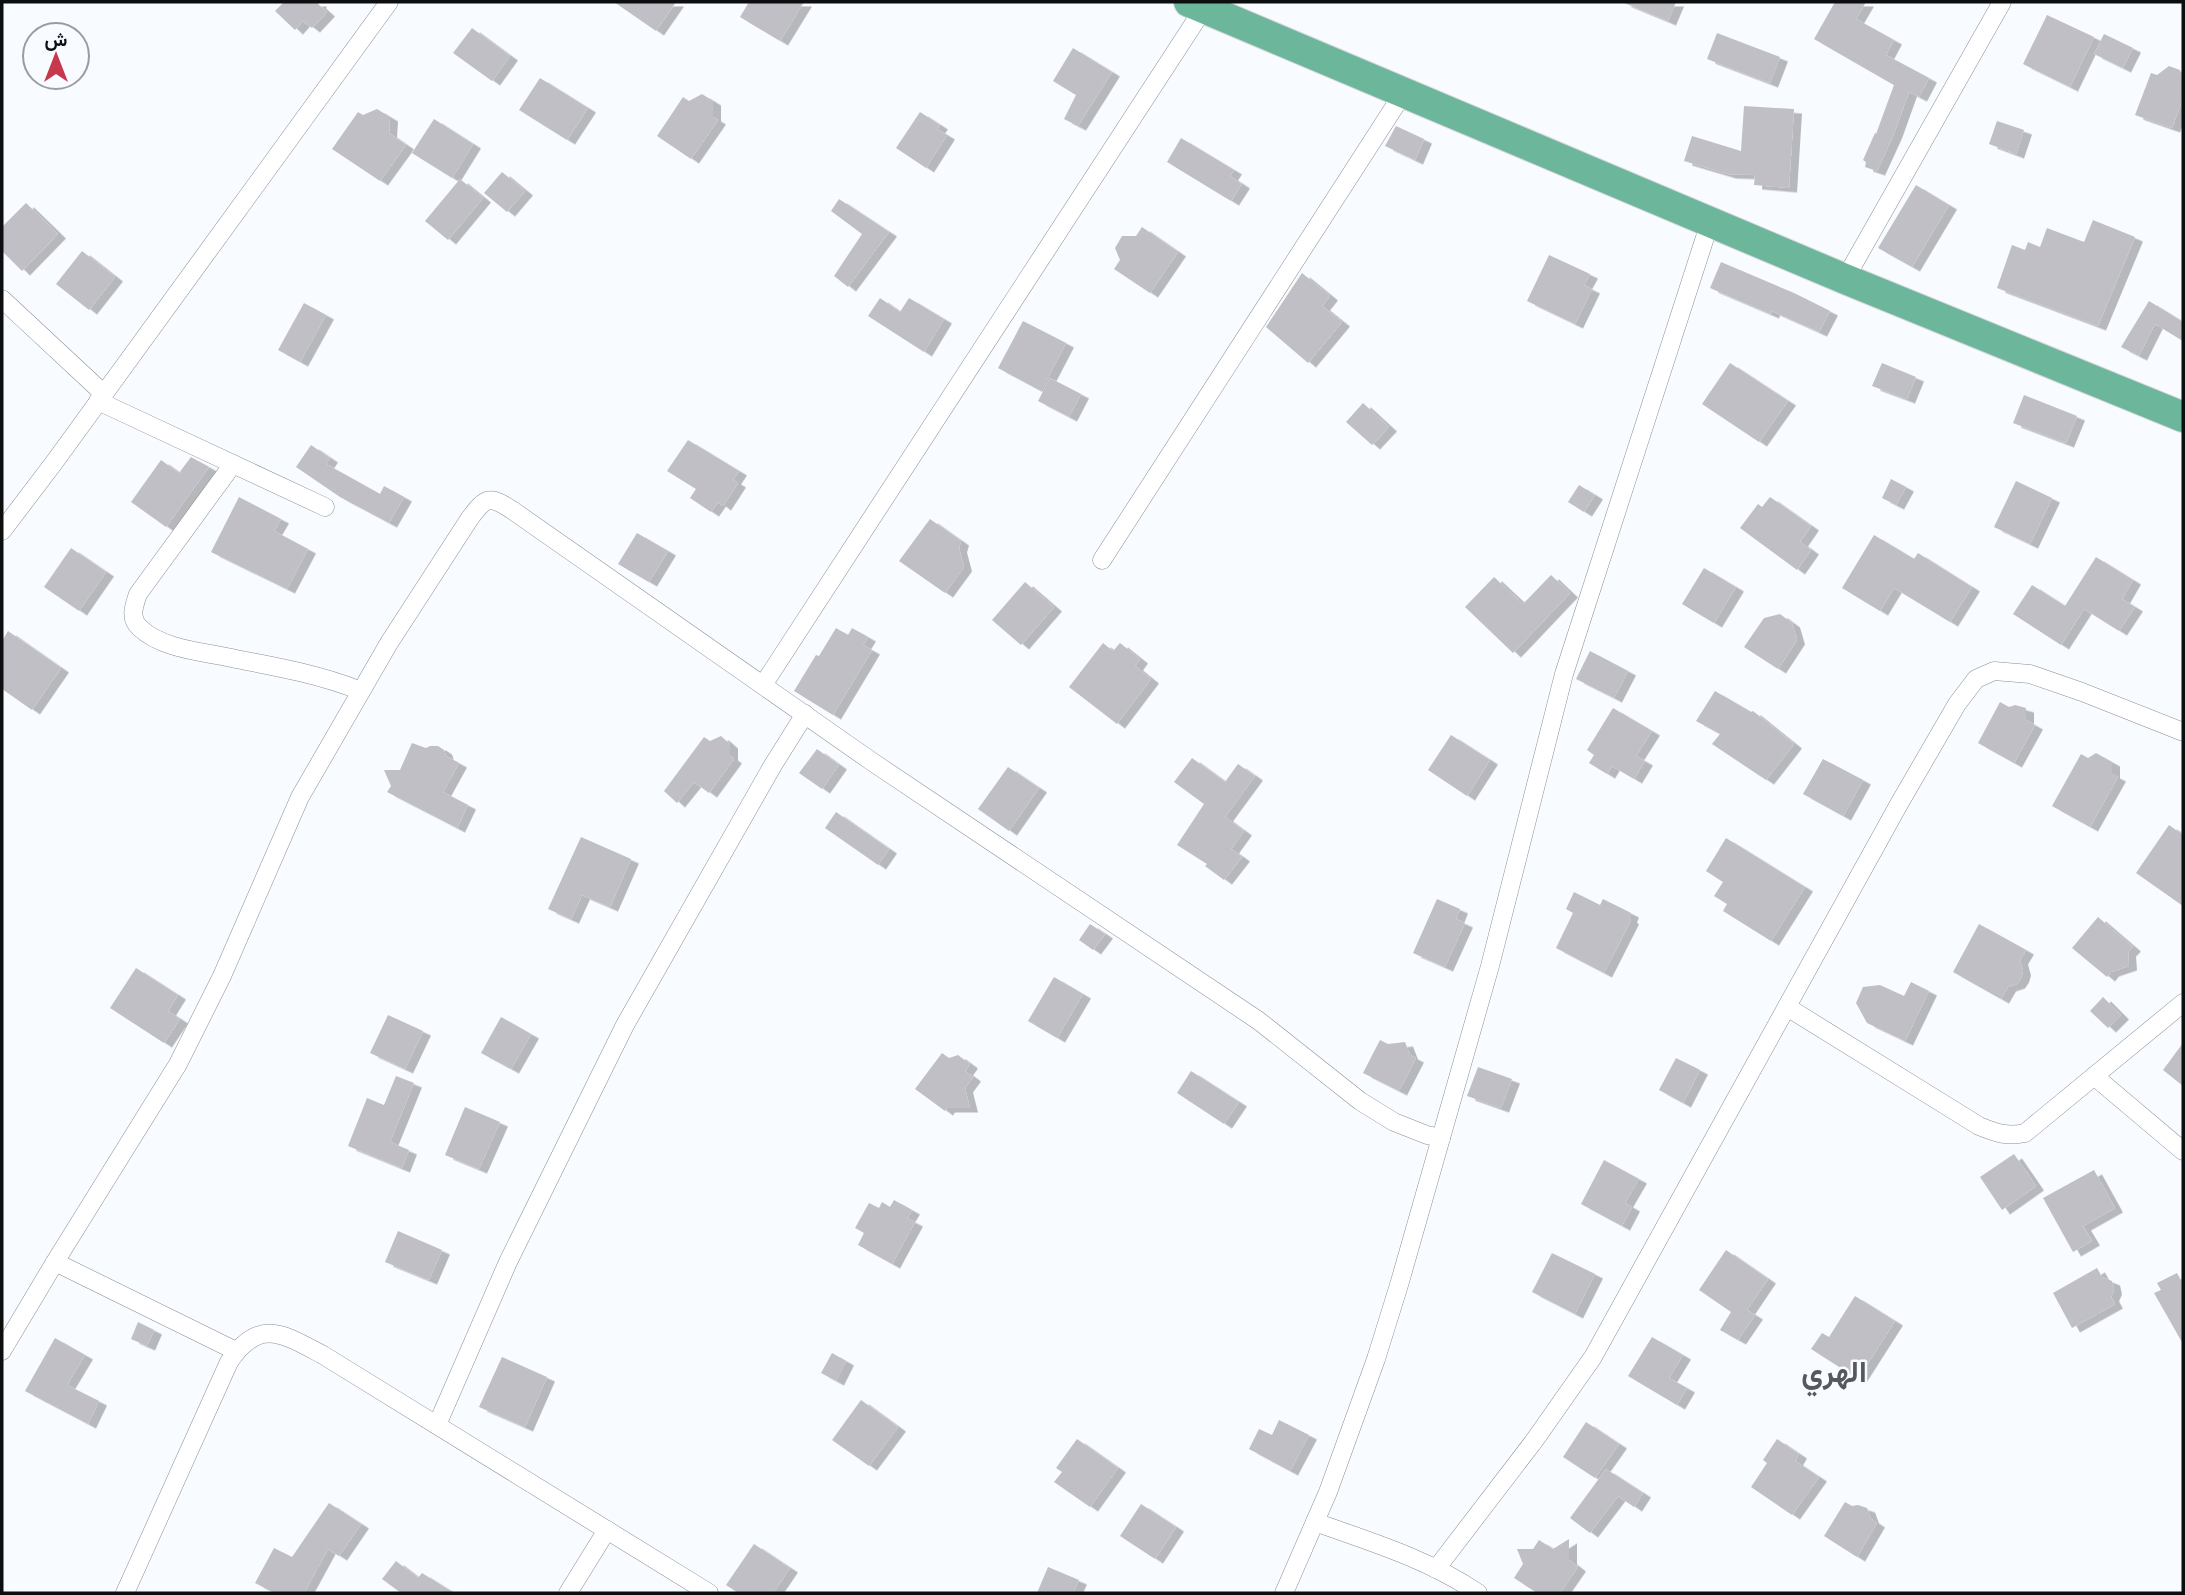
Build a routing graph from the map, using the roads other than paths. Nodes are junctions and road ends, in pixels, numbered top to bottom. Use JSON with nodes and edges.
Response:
{"nodes":[{"id":1,"x":389,"y":2,"type":"edge"},
{"id":2,"x":2002,"y":2,"type":"edge"},
{"id":3,"x":1197,"y":5,"type":"edge"},
{"id":4,"x":1404,"y":92,"type":"junction"},
{"id":5,"x":1710,"y":222,"type":"junction"},
{"id":6,"x":1845,"y":279,"type":"junction"},
{"id":7,"x":2,"y":299,"type":"edge"},
{"id":8,"x":101,"y":398,"type":"junction"},
{"id":9,"x":2183,"y":417,"type":"edge"},
{"id":10,"x":233,"y":464,"type":"junction"},
{"id":11,"x":325,"y":507,"type":"dead end"},
{"id":12,"x":2,"y":531,"type":"edge"},
{"id":13,"x":1102,"y":560,"type":"dead end"},
{"id":14,"x":763,"y":685,"type":"junction"},
{"id":15,"x":361,"y":691,"type":"junction"},
{"id":16,"x":805,"y":714,"type":"junction"},
{"id":17,"x":2183,"y":732,"type":"edge"},
{"id":18,"x":2183,"y":1003,"type":"edge"},
{"id":19,"x":1787,"y":1007,"type":"junction"},
{"id":20,"x":2094,"y":1076,"type":"junction"},
{"id":21,"x":1441,"y":1138,"type":"junction"},
{"id":22,"x":2183,"y":1151,"type":"edge"},
{"id":23,"x":55,"y":1262,"type":"junction"},
{"id":24,"x":2,"y":1351,"type":"edge"},
{"id":25,"x":236,"y":1351,"type":"junction"},
{"id":26,"x":437,"y":1425,"type":"junction"},
{"id":27,"x":1315,"y":1522,"type":"junction"},
{"id":28,"x":607,"y":1530,"type":"junction"},
{"id":29,"x":1436,"y":1569,"type":"junction"},
{"id":30,"x":125,"y":1593,"type":"edge"},
{"id":31,"x":568,"y":1593,"type":"edge"},
{"id":32,"x":709,"y":1593,"type":"edge"},
{"id":33,"x":1284,"y":1593,"type":"edge"},
{"id":34,"x":1478,"y":1593,"type":"edge"}],
"edges":[{"from":1,"to":8,"type":"street"},
{"from":2,"to":6,"type":"street"},
{"from":3,"to":4,"type":"highway"},
{"from":3,"to":14,"type":"street"},
{"from":4,"to":5,"type":"highway"},
{"from":4,"to":13,"type":"street"},
{"from":5,"to":6,"type":"highway"},
{"from":5,"to":21,"type":"street"},
{"from":6,"to":9,"type":"highway"},
{"from":7,"to":8,"type":"street"},
{"from":8,"to":10,"type":"street"},
{"from":8,"to":12,"type":"street"},
{"from":10,"to":11,"type":"street"},
{"from":10,"to":15,"type":"street"},
{"from":14,"to":15,"type":"street"},
{"from":14,"to":16,"type":"street"},
{"from":15,"to":23,"type":"street"},
{"from":16,"to":21,"type":"street"},
{"from":16,"to":26,"type":"street"},
{"from":17,"to":19,"type":"street"},
{"from":18,"to":20,"type":"street"},
{"from":19,"to":20,"type":"street"},
{"from":19,"to":29,"type":"street"},
{"from":20,"to":22,"type":"street"},
{"from":21,"to":27,"type":"street"},
{"from":23,"to":24,"type":"street"},
{"from":23,"to":25,"type":"street"},
{"from":25,"to":26,"type":"street"},
{"from":25,"to":30,"type":"street"},
{"from":26,"to":28,"type":"street"},
{"from":27,"to":29,"type":"street"},
{"from":27,"to":33,"type":"street"},
{"from":28,"to":31,"type":"street"},
{"from":28,"to":32,"type":"street"},
{"from":29,"to":34,"type":"street"}]}
